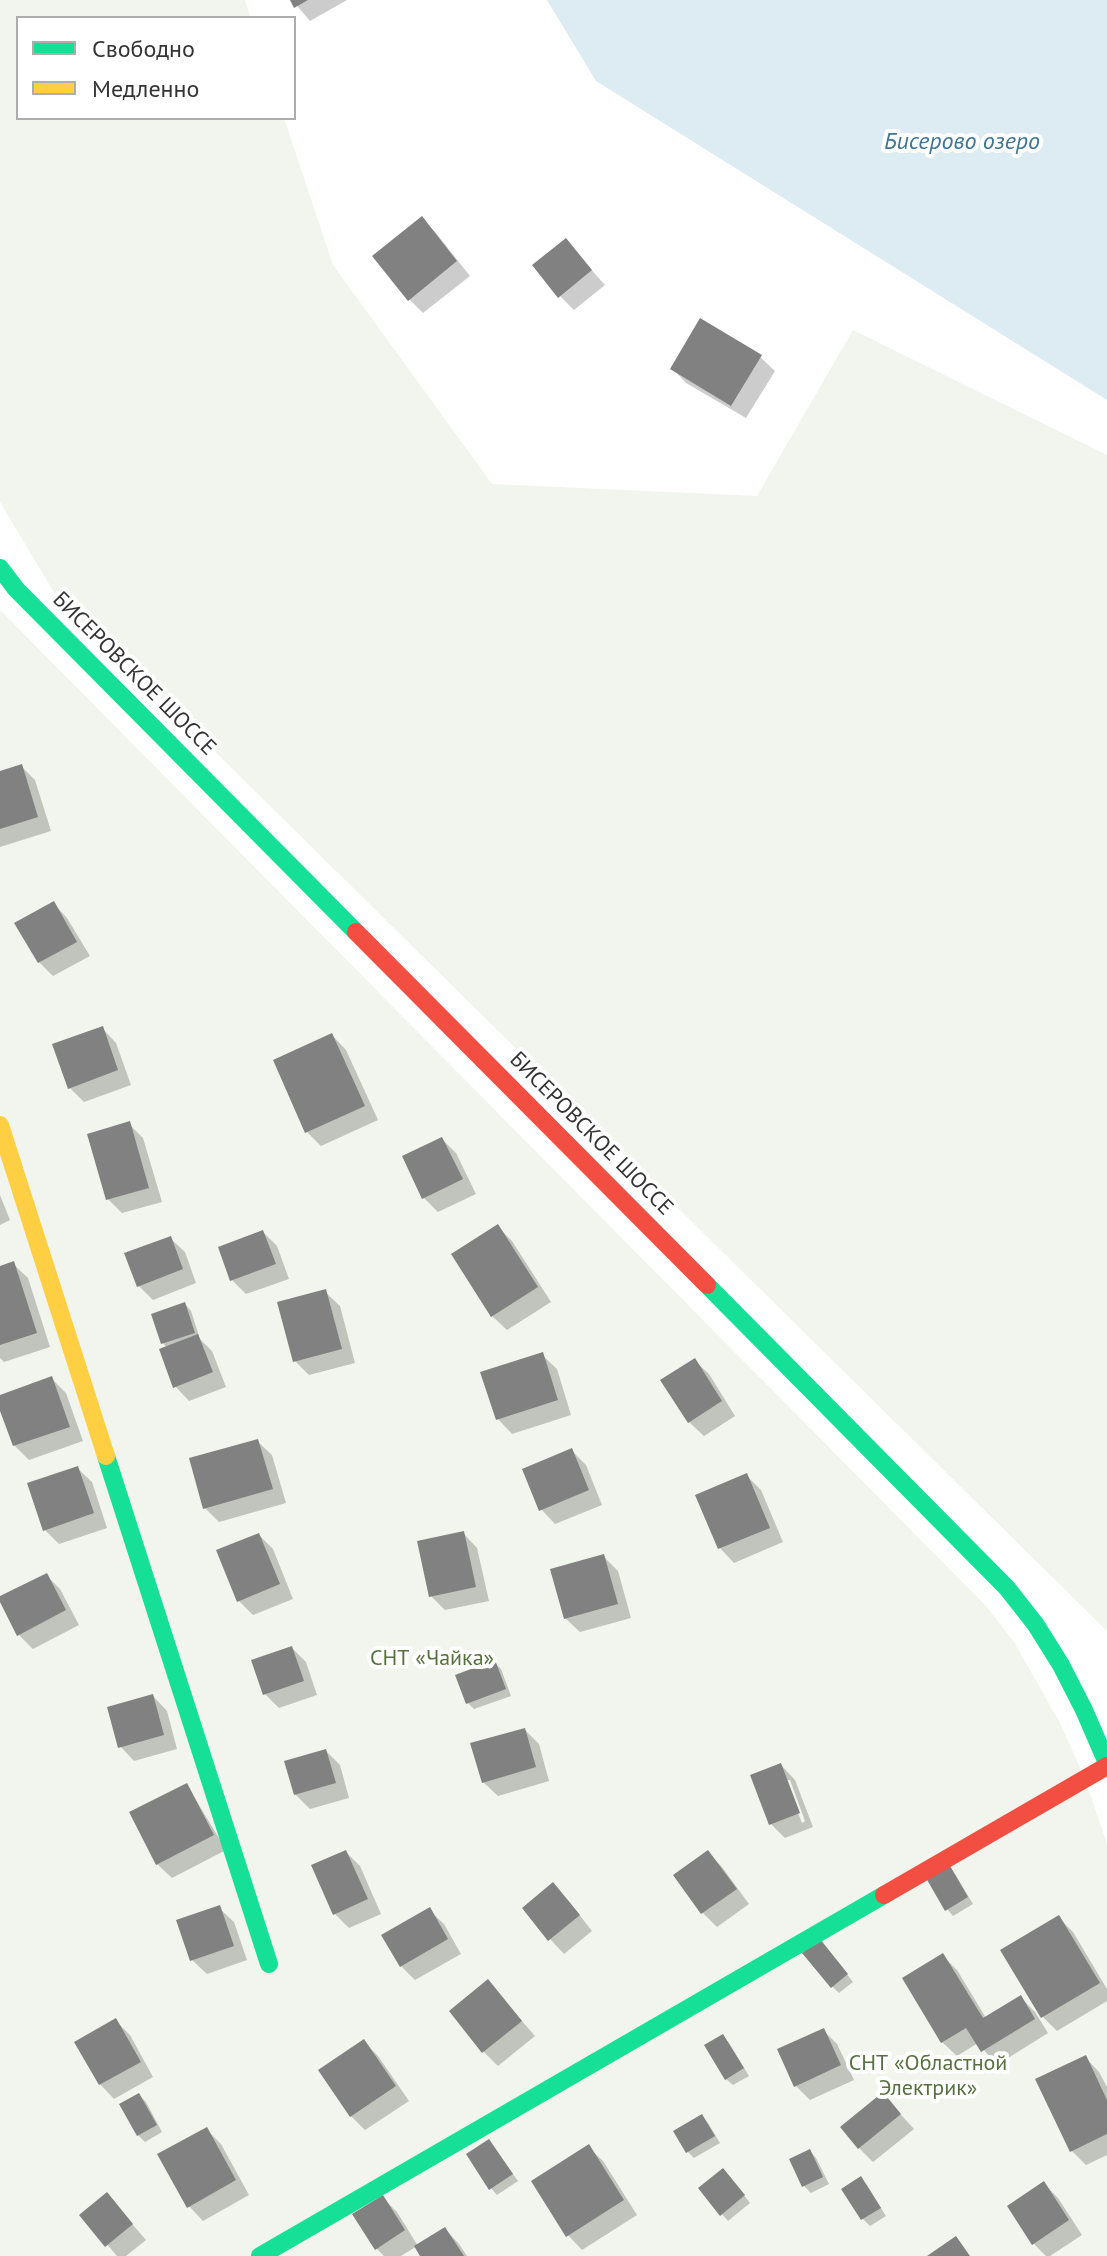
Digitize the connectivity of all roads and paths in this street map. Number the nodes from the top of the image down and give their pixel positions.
1 (0, 568) edge
2 (0, 1125) edge
3 (1107, 1765) edge
4 (269, 1964) dead end
5 (260, 2256) edge

1 - 3 street, БИСЕРОВСКОЕ ШОССЕ
2 - 4 street
3 - 5 street

